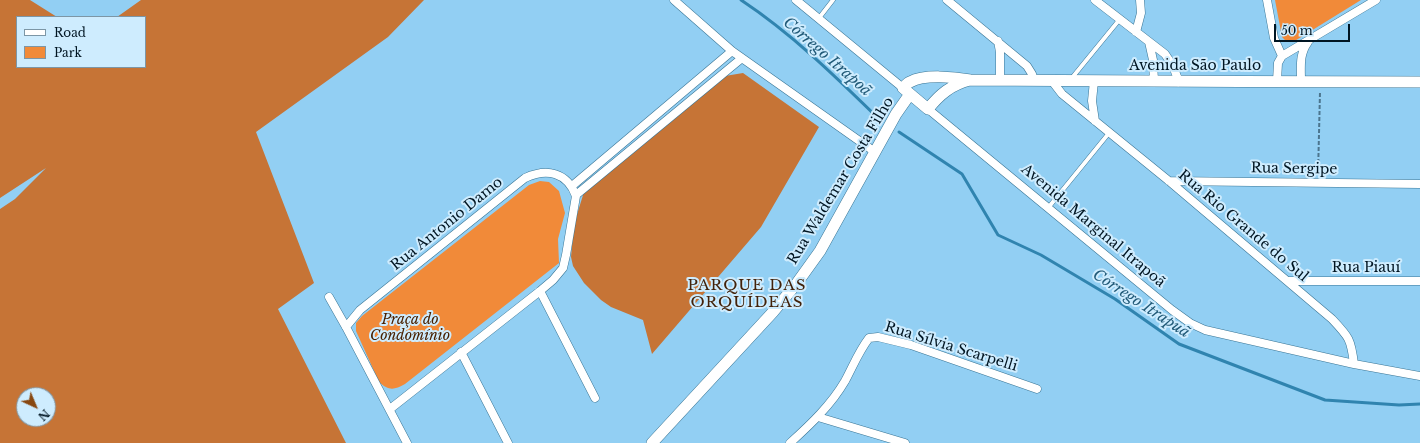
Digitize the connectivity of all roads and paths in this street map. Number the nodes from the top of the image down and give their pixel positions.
1 (674, 0) edge
2 (796, 0) edge
3 (833, 0) edge
4 (947, 0) edge
5 (1095, 0) edge
6 (1140, 0) edge
7 (1267, 0) edge
8 (1376, 0) edge
9 (818, 19) junction
10 (1120, 19) junction
11 (1136, 32) junction
12 (1310, 39) junction
13 (998, 41) junction
14 (1149, 42) junction
15 (732, 51) junction
16 (1282, 56) junction
17 (742, 58) junction
18 (970, 80) junction
19 (1000, 80) junction
20 (1034, 81) junction
21 (1052, 81) junction
22 (1069, 81) junction
23 (1094, 81) junction
24 (1277, 81) junction
25 (1301, 81) junction
26 (1154, 82) junction
27 (1178, 82) junction
28 (1420, 82) edge
29 (907, 91) junction
30 (1320, 94) dead end
31 (928, 109) junction
32 (1096, 121) junction
33 (1109, 133) junction
34 (875, 152) junction
35 (1169, 181) junction
36 (1318, 183) junction
37 (1420, 184) edge
38 (574, 190) junction
39 (1048, 208) junction
40 (1288, 281) junction
41 (1420, 281) edge
42 (540, 292) junction
43 (329, 297) dead end
44 (346, 327) junction
45 (461, 352) junction
46 (1354, 364) junction
47 (1420, 376) edge
48 (1037, 388) dead end
49 (595, 398) dead end
50 (390, 409) junction
51 (818, 417) junction
52 (407, 443) edge
53 (508, 443) edge
54 (652, 443) edge
55 (790, 443) edge
56 (905, 443) edge

1 - 15 street
2 - 9 street, Avenida Marginal Itrapoã
3 - 9 lane
4 - 13 street
5 - 10 street
6 - 11 street
7 - 16 street
8 - 12 street
9 - 29 street, Avenida Marginal Itrapoã
10 - 11 street
10 - 22 lane
11 - 14 street
12 - 16 street
12 - 25 street
13 - 19 street
13 - 20 street
14 - 26 street
14 - 27 street
15 - 17 street
15 - 38 street
16 - 24 street
17 - 34 street
17 - 38 street
18 - 19 main road, Avenida São Paulo
18 - 29 main road, Avenida São Paulo
18 - 31 main road, Avenida São Paulo
19 - 20 main road, Avenida São Paulo
20 - 21 main road, Avenida São Paulo
21 - 22 main road, Avenida São Paulo
21 - 32 street, Rua Rio Grande do Sul
22 - 23 main road, Avenida São Paulo
23 - 26 main road, Avenida São Paulo
23 - 32 street
24 - 25 main road, Avenida São Paulo
24 - 27 main road, Avenida São Paulo
25 - 28 main road, Avenida São Paulo
26 - 27 main road, Avenida São Paulo
29 - 31 main road, Avenida Marginal Itrapoã
29 - 34 main road, Rua Waldemar Costa Filho
30 - 36 path
31 - 39 street, Avenida Marginal Itrapoã
32 - 33 street, Rua Rio Grande do Sul
33 - 35 street, Rua Rio Grande do Sul
33 - 39 lane
34 - 54 main road, Rua Waldemar Costa Filho
35 - 36 street, Rua Sergipe
35 - 40 street, Rua Rio Grande do Sul
36 - 37 street, Rua Sergipe
38 - 42 street
38 - 44 street, Rua Antonio Damo
39 - 46 street, Avenida Marginal Itrapoã
40 - 41 street, Rua Piauí
40 - 46 street, Rua Rio Grande do Sul
42 - 45 street
42 - 49 street
43 - 44 street
44 - 50 street
45 - 50 street
45 - 53 street
46 - 47 street, Avenida Marginal Itrapoã
48 - 51 street, Rua Sílvia Scarpelli
50 - 52 street
51 - 55 street, Rua Sílvia Scarpelli
51 - 56 street

